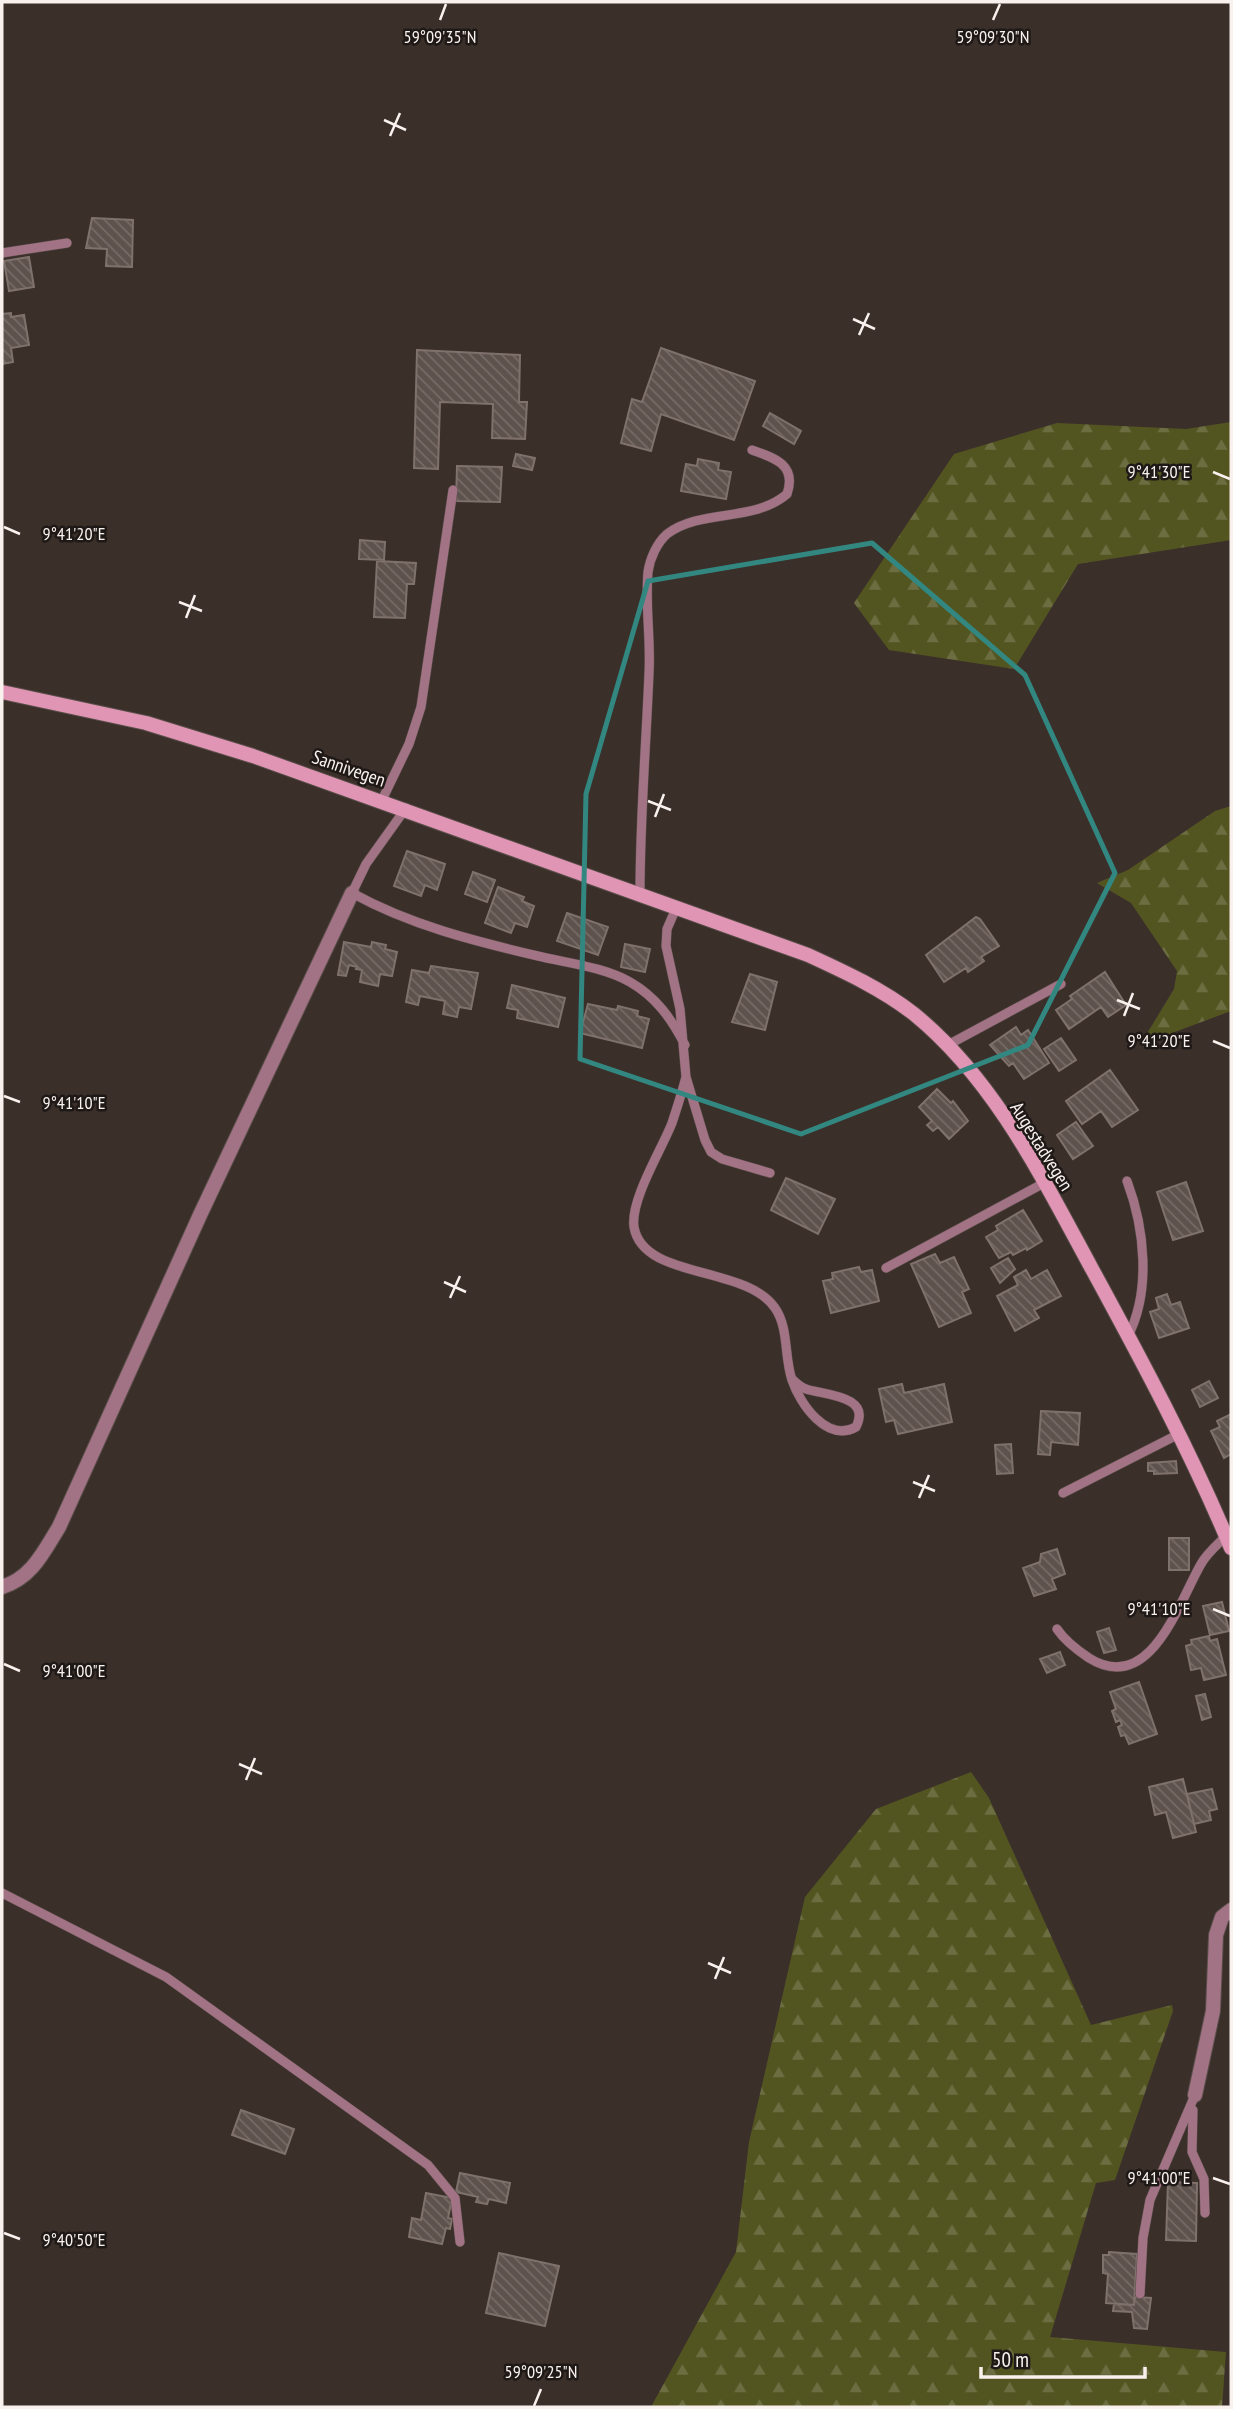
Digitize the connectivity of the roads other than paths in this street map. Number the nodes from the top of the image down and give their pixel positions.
1 (67, 243) dead end
2 (2, 253) edge
3 (752, 450) dead end
4 (453, 490) dead end
5 (2, 692) edge
6 (382, 800) junction
7 (406, 808) junction
8 (640, 892) junction
9 (352, 893) junction
10 (677, 906) junction
11 (1061, 984) dead end
12 (685, 1045) junction
13 (946, 1045) junction
14 (686, 1077) junction
15 (770, 1173) dead end
16 (1127, 1181) dead end
17 (1044, 1182) junction
18 (886, 1268) dead end
19 (1128, 1336) junction
20 (792, 1379) junction
21 (1180, 1434) junction
22 (1063, 1493) dead end
23 (1229, 1542) edge
24 (2, 1587) edge
25 (1057, 1629) dead end
26 (2, 1893) edge
27 (1231, 1910) edge
28 (1195, 2095) junction
29 (1205, 2213) dead end
30 (460, 2242) dead end
31 (1140, 2294) dead end

1 - 2 lane
3 - 8 lane
4 - 6 lane
5 - 6 main road, Sannivegen
6 - 7 main road, Sannivegen
7 - 8 main road, Sannivegen
7 - 9 lane
8 - 10 main road, Sannivegen
9 - 12 lane
9 - 24 street
10 - 12 lane
10 - 13 main road, Augestadvegen
11 - 13 lane
12 - 14 lane
13 - 17 main road, Augestadvegen
14 - 15 lane
14 - 20 lane
16 - 19 lane
17 - 18 lane
17 - 19 main road, Augestadvegen
19 - 21 main road, Augestadvegen
20 - 20 lane
21 - 22 lane
21 - 23 main road, Augestadvegen
23 - 25 lane
26 - 30 lane
27 - 28 street
28 - 29 lane
28 - 31 lane

